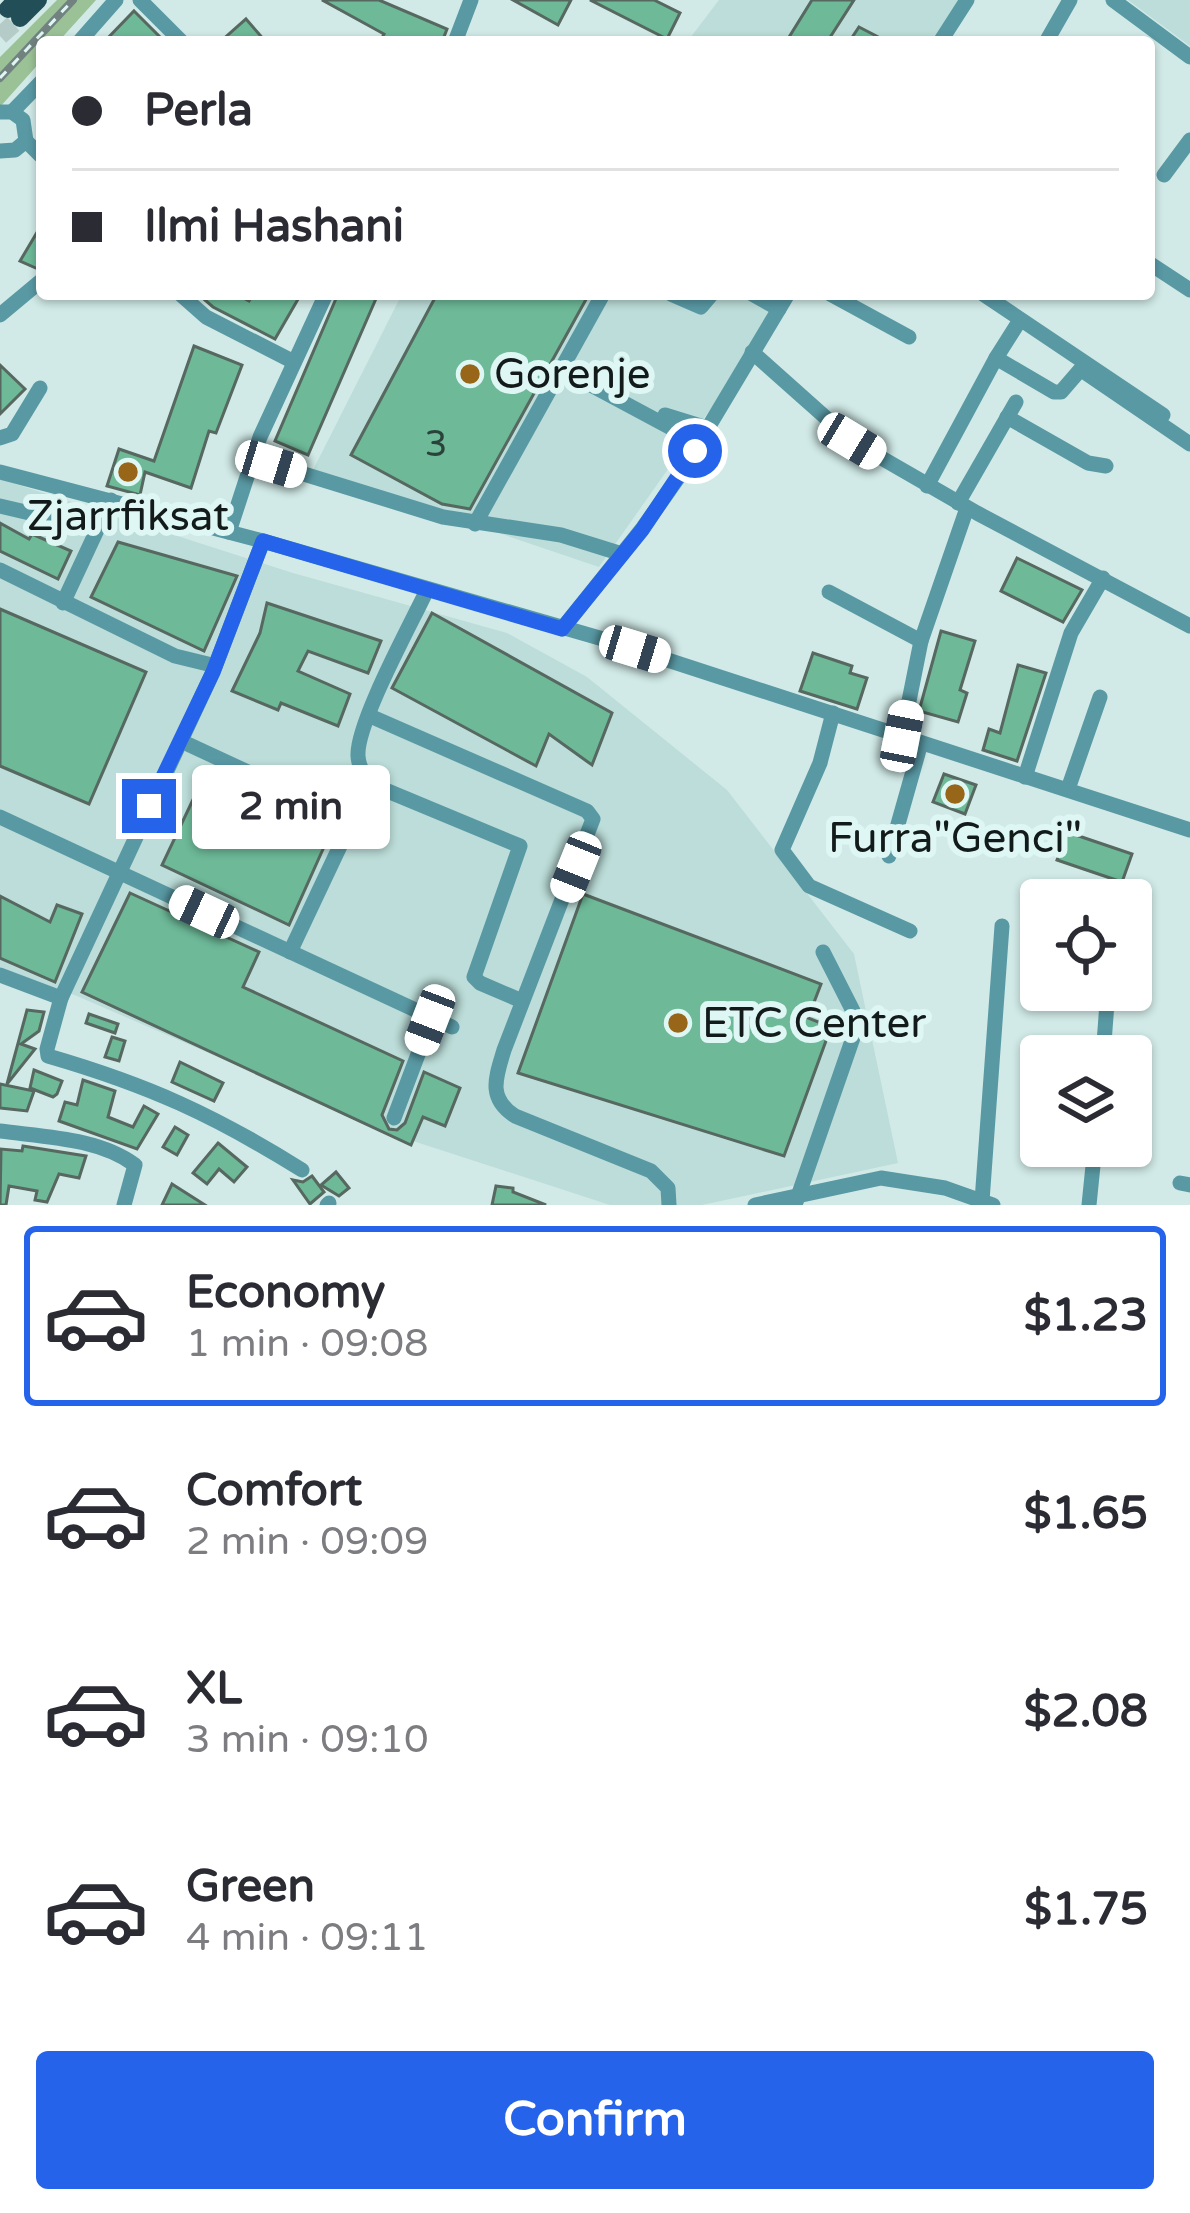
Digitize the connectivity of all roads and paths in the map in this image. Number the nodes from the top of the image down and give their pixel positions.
1 (38, 0) edge
2 (116, 0) edge
3 (140, 0) edge
4 (471, 0) edge
5 (967, 0) edge
6 (1070, 0) edge
7 (1113, 0) edge
8 (15, 9) tunnel mouth
9 (85, 36) edge
10 (176, 36) edge
11 (457, 36) edge
12 (944, 36) edge
13 (1049, 36) edge
14 (1190, 57) edge
15 (36, 86) edge
16 (6, 112) edge
17 (1190, 140) edge
18 (26, 141) junction
19 (0, 151) edge
20 (36, 151) edge
21 (1164, 175) dead end
22 (1155, 266) edge
23 (36, 285) edge
24 (1190, 290) edge
25 (188, 300) edge
26 (323, 300) edge
27 (599, 300) edge
28 (841, 300) edge
29 (992, 300) edge
30 (783, 302) edge
31 (0, 315) edge
32 (1020, 320) junction
33 (909, 337) dead end
34 (752, 352) junction
35 (996, 358) junction
36 (294, 362) junction
37 (561, 364) junction
38 (40, 388) dead end
39 (1163, 415) dead end
40 (707, 428) junction
41 (0, 438) edge
42 (1190, 445) edge
43 (695, 451) junction
44 (252, 458) junction
45 (1106, 466) dead end
46 (0, 472) edge
47 (927, 486) junction
48 (111, 500) junction
49 (963, 505) junction
50 (0, 506) edge
51 (475, 524) junction
52 (98, 529) junction
53 (229, 532) junction
54 (263, 541) junction
55 (622, 554) junction
56 (0, 570) edge
57 (1103, 578) junction
58 (427, 590) junction
59 (829, 592) dead end
60 (63, 603) junction
61 (1190, 626) edge
62 (562, 629) junction
63 (921, 640) junction
64 (212, 665) junction
65 (1100, 697) dead end
66 (833, 713) junction
67 (370, 716) junction
68 (902, 736) junction
69 (181, 741) junction
70 (921, 743) junction
71 (1025, 777) junction
72 (1069, 789) junction
73 (0, 817) edge
74 (1190, 830) edge
75 (889, 856) dead end
76 (118, 872) junction
77 (1002, 926) dead end
78 (910, 931) dead end
79 (290, 952) junction
80 (823, 952) dead end
81 (0, 975) edge
82 (61, 998) junction
83 (522, 1000) junction
84 (430, 1020) junction
85 (452, 1027) dead end
86 (394, 1118) dead end
87 (0, 1131) edge
88 (1093, 1167) edge
89 (302, 1169) dead end
90 (942, 1197) edge
91 (795, 1199) edge
92 (989, 1204) edge
93 (124, 1205) edge
94 (669, 1205) edge
95 (755, 1205) edge
96 (1090, 1205) edge

1 - 8 main road
2 - 9 street
3 - 10 street
4 - 11 street
5 - 12 street
6 - 13 street
7 - 14 street
15 - 16 street
16 - 18 street
17 - 21 street
18 - 19 street
18 - 20 street
22 - 24 street
23 - 31 street
25 - 36 street
26 - 36 street
27 - 37 street
28 - 33 street
29 - 32 street
30 - 34 street
32 - 35 street
32 - 39 street
34 - 40 street
34 - 47 street
35 - 42 street
35 - 47 street
36 - 44 street
37 - 40 street
37 - 43 street
37 - 51 street
38 - 41 street
40 - 43 street
43 - 55 street
44 - 51 street
44 - 53 street
45 - 49 street
46 - 48 street
47 - 49 street
48 - 52 street
48 - 53 street
49 - 57 street
49 - 63 street
50 - 52 street
51 - 55 street
52 - 60 street
53 - 54 street
54 - 58 street
54 - 64 street
55 - 62 street
56 - 60 street
57 - 61 street
57 - 71 street
58 - 62 street
58 - 67 street
59 - 63 street
60 - 64 street
62 - 66 street
63 - 68 street
64 - 69 street
65 - 72 street
66 - 68 street
66 - 78 street
67 - 83 street
67 - 83 street
68 - 70 street
69 - 76 street
69 - 79 street
70 - 71 street
70 - 75 street
71 - 72 street
72 - 74 street
73 - 76 street
76 - 79 street
76 - 82 street
77 - 92 street
79 - 84 street
80 - 91 street
81 - 82 street
82 - 89 street
83 - 94 street
84 - 85 street
84 - 86 street
87 - 93 street
88 - 96 street
90 - 91 street
90 - 92 street
91 - 95 street

